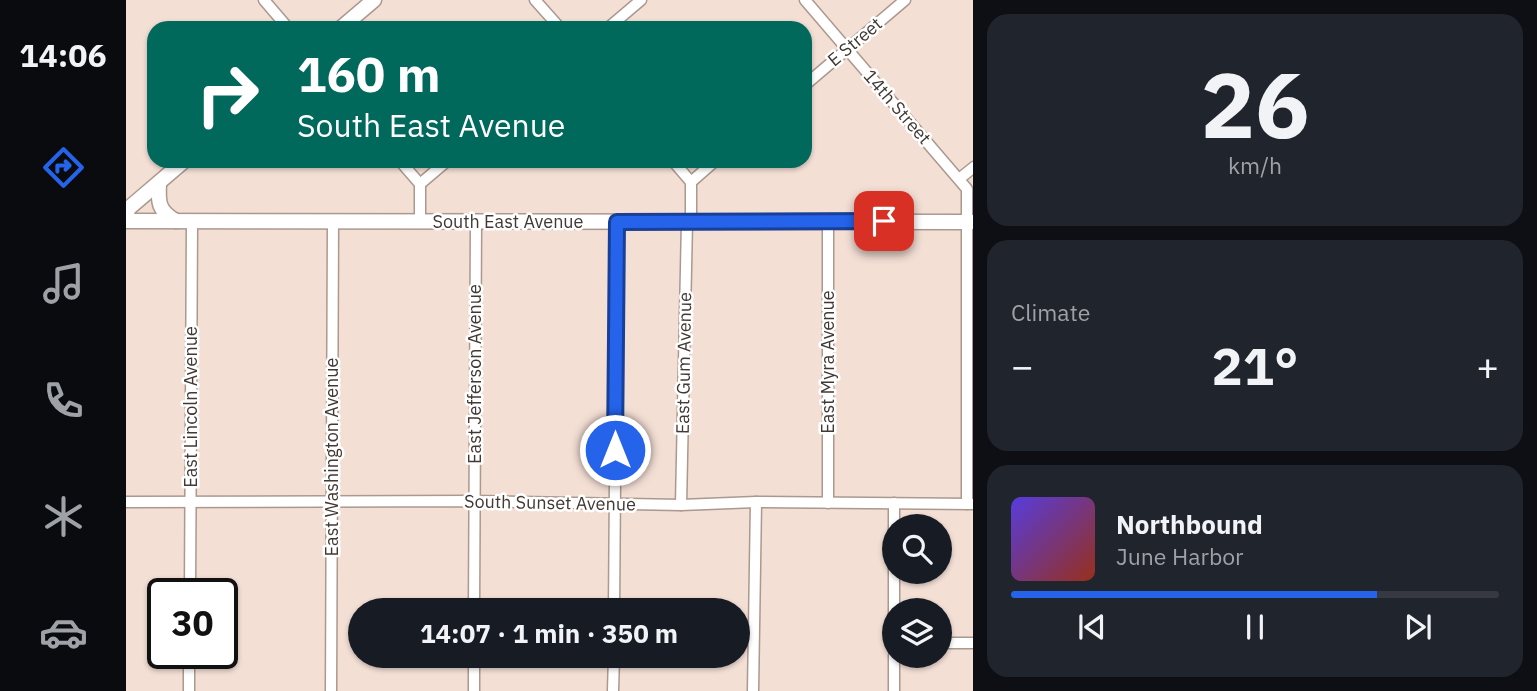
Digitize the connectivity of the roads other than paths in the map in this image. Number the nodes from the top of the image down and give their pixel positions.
1 (264, 0) edge
2 (374, 0) edge
3 (535, 0) edge
4 (640, 0) edge
5 (805, 0) edge
6 (905, 0) edge
7 (282, 21) edge
8 (349, 21) edge
9 (553, 21) edge
10 (616, 21) edge
11 (847, 49) junction
12 (812, 79) edge
13 (176, 168) edge
14 (406, 168) edge
15 (439, 168) edge
16 (679, 168) edge
17 (707, 168) edge
18 (973, 168) edge
19 (959, 180) junction
20 (691, 182) junction
21 (159, 183) junction
22 (420, 184) junction
23 (126, 215) edge
24 (126, 221) edge
25 (420, 221) junction
26 (689, 221) junction
27 (828, 221) junction
28 (176, 222) junction
29 (192, 222) junction
30 (332, 222) junction
31 (476, 222) junction
32 (617, 222) junction
33 (970, 222) edge
34 (332, 501) junction
35 (474, 501) junction
36 (126, 502) edge
37 (190, 502) junction
38 (756, 502) junction
39 (828, 503) junction
40 (894, 503) junction
41 (615, 504) junction
42 (970, 504) edge
43 (681, 505) junction
44 (190, 578) edge
45 (474, 598) edge
46 (614, 598) edge
47 (894, 598) edge
48 (952, 643) edge
49 (973, 643) edge
50 (474, 668) edge
51 (614, 668) edge
52 (894, 668) edge
53 (189, 669) edge
54 (189, 691) edge
55 (331, 691) edge
56 (474, 691) edge
57 (613, 691) edge
58 (753, 691) edge
59 (894, 691) edge

1 - 7 street
2 - 8 street
3 - 9 street
4 - 10 street
5 - 11 street, 14th Street
6 - 11 street, E Street
11 - 12 street, E Street
11 - 19 street, 14th Street
13 - 21 street
14 - 22 street
15 - 22 street
16 - 20 street
17 - 20 street
18 - 19 street
19 - 33 street, 14th Street
20 - 26 street, East Gum Avenue
21 - 23 street
21 - 28 street
22 - 25 street
24 - 28 street, South East Avenue
25 - 30 street, South East Avenue
25 - 31 street, South East Avenue
26 - 27 street, South East Avenue
26 - 32 street, South East Avenue
26 - 43 street, East Gum Avenue
27 - 33 street, South East Avenue
27 - 39 street, East Myra Avenue
28 - 29 street, South East Avenue
29 - 30 street, South East Avenue
29 - 37 street, East Lincoln Avenue
30 - 34 street, East Washington Avenue
31 - 32 street, South East Avenue
31 - 35 street, East Jefferson Avenue
32 - 41 street
33 - 42 street, 14th Street
34 - 35 street, South Sunset Avenue
34 - 37 street, South Sunset Avenue
34 - 55 street, East Washington Avenue
35 - 41 street, South Sunset Avenue
35 - 45 street, East Jefferson Avenue
36 - 37 street, South Sunset Avenue
37 - 44 street, East Lincoln Avenue
38 - 39 street, South Sunset Avenue
38 - 43 street, South Sunset Avenue
38 - 58 street
39 - 40 street, South Sunset Avenue
40 - 42 street, South Sunset Avenue
40 - 47 street
41 - 43 street, South Sunset Avenue
41 - 46 street
48 - 49 street
50 - 56 street
51 - 57 street
52 - 59 street
53 - 54 street

